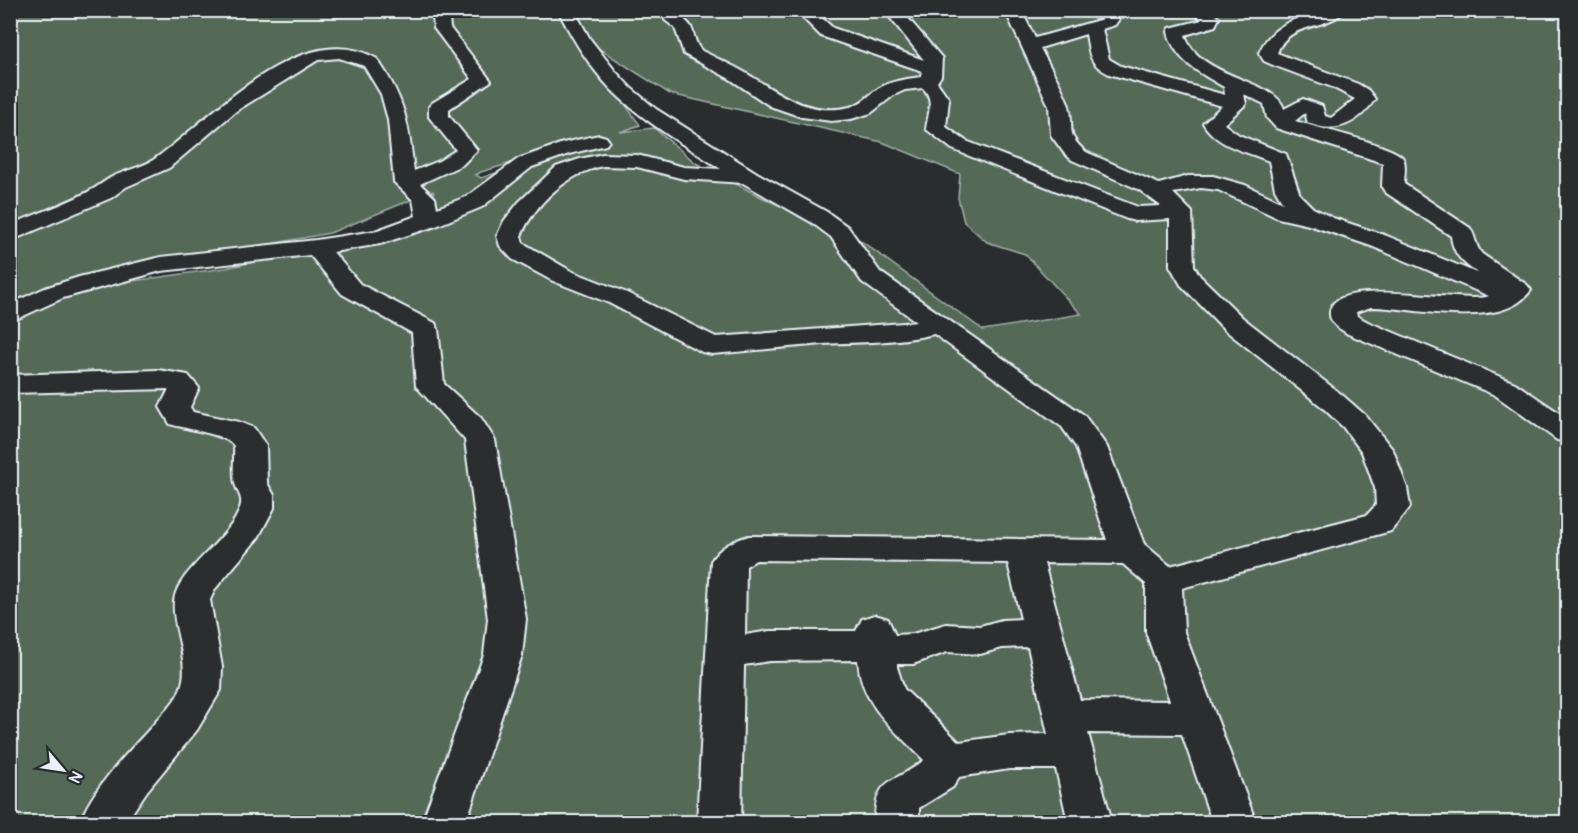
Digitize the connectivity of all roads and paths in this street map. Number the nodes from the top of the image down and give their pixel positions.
1 (448, 10) edge
2 (566, 10) edge
3 (670, 10) edge
4 (803, 10) edge
5 (892, 10) edge
6 (1013, 10) edge
7 (1116, 10) edge
8 (1200, 10) edge
9 (1338, 10) edge
10 (1093, 26) junction
11 (1030, 45) junction
12 (929, 75) junction
13 (1234, 94) junction
14 (1282, 124) junction
15 (699, 147) junction
16 (749, 177) junction
17 (405, 182) junction
18 (1159, 191) junction
19 (1181, 212) junction
20 (1317, 219) junction
21 (428, 220) junction
22 (10, 234) edge
23 (316, 247) junction
24 (1509, 296) junction
25 (10, 314) edge
26 (938, 325) junction
27 (10, 384) edge
28 (1568, 433) edge
29 (1023, 551) junction
30 (1131, 552) junction
31 (1164, 580) junction
32 (1044, 632) junction
33 (875, 637) junction
34 (726, 653) junction
35 (1196, 718) junction
36 (1069, 734) junction
37 (946, 761) junction
38 (102, 822) edge
39 (444, 822) edge
40 (719, 822) edge
41 (897, 822) edge
42 (1090, 822) edge
43 (1234, 822) edge

1 - 17 street
2 - 15 street
3 - 12 street
4 - 12 street
5 - 12 street
6 - 11 street
7 - 10 street
8 - 13 street
9 - 14 street
10 - 11 street
10 - 13 street
11 - 18 street
12 - 19 street
13 - 14 street
13 - 20 street
14 - 24 street
15 - 16 street
15 - 21 street
16 - 26 street
16 - 26 street
17 - 21 street
17 - 22 street
18 - 19 street
18 - 20 street
19 - 31 street
20 - 24 street
21 - 23 street
23 - 25 street
23 - 39 street
24 - 28 street
26 - 30 street
27 - 38 street
29 - 30 street
29 - 32 street
29 - 34 street
30 - 31 street
31 - 35 street
32 - 33 street
32 - 36 street
33 - 34 street
33 - 37 street
34 - 40 street
35 - 36 street
35 - 43 street
36 - 37 street
36 - 42 street
37 - 41 street

